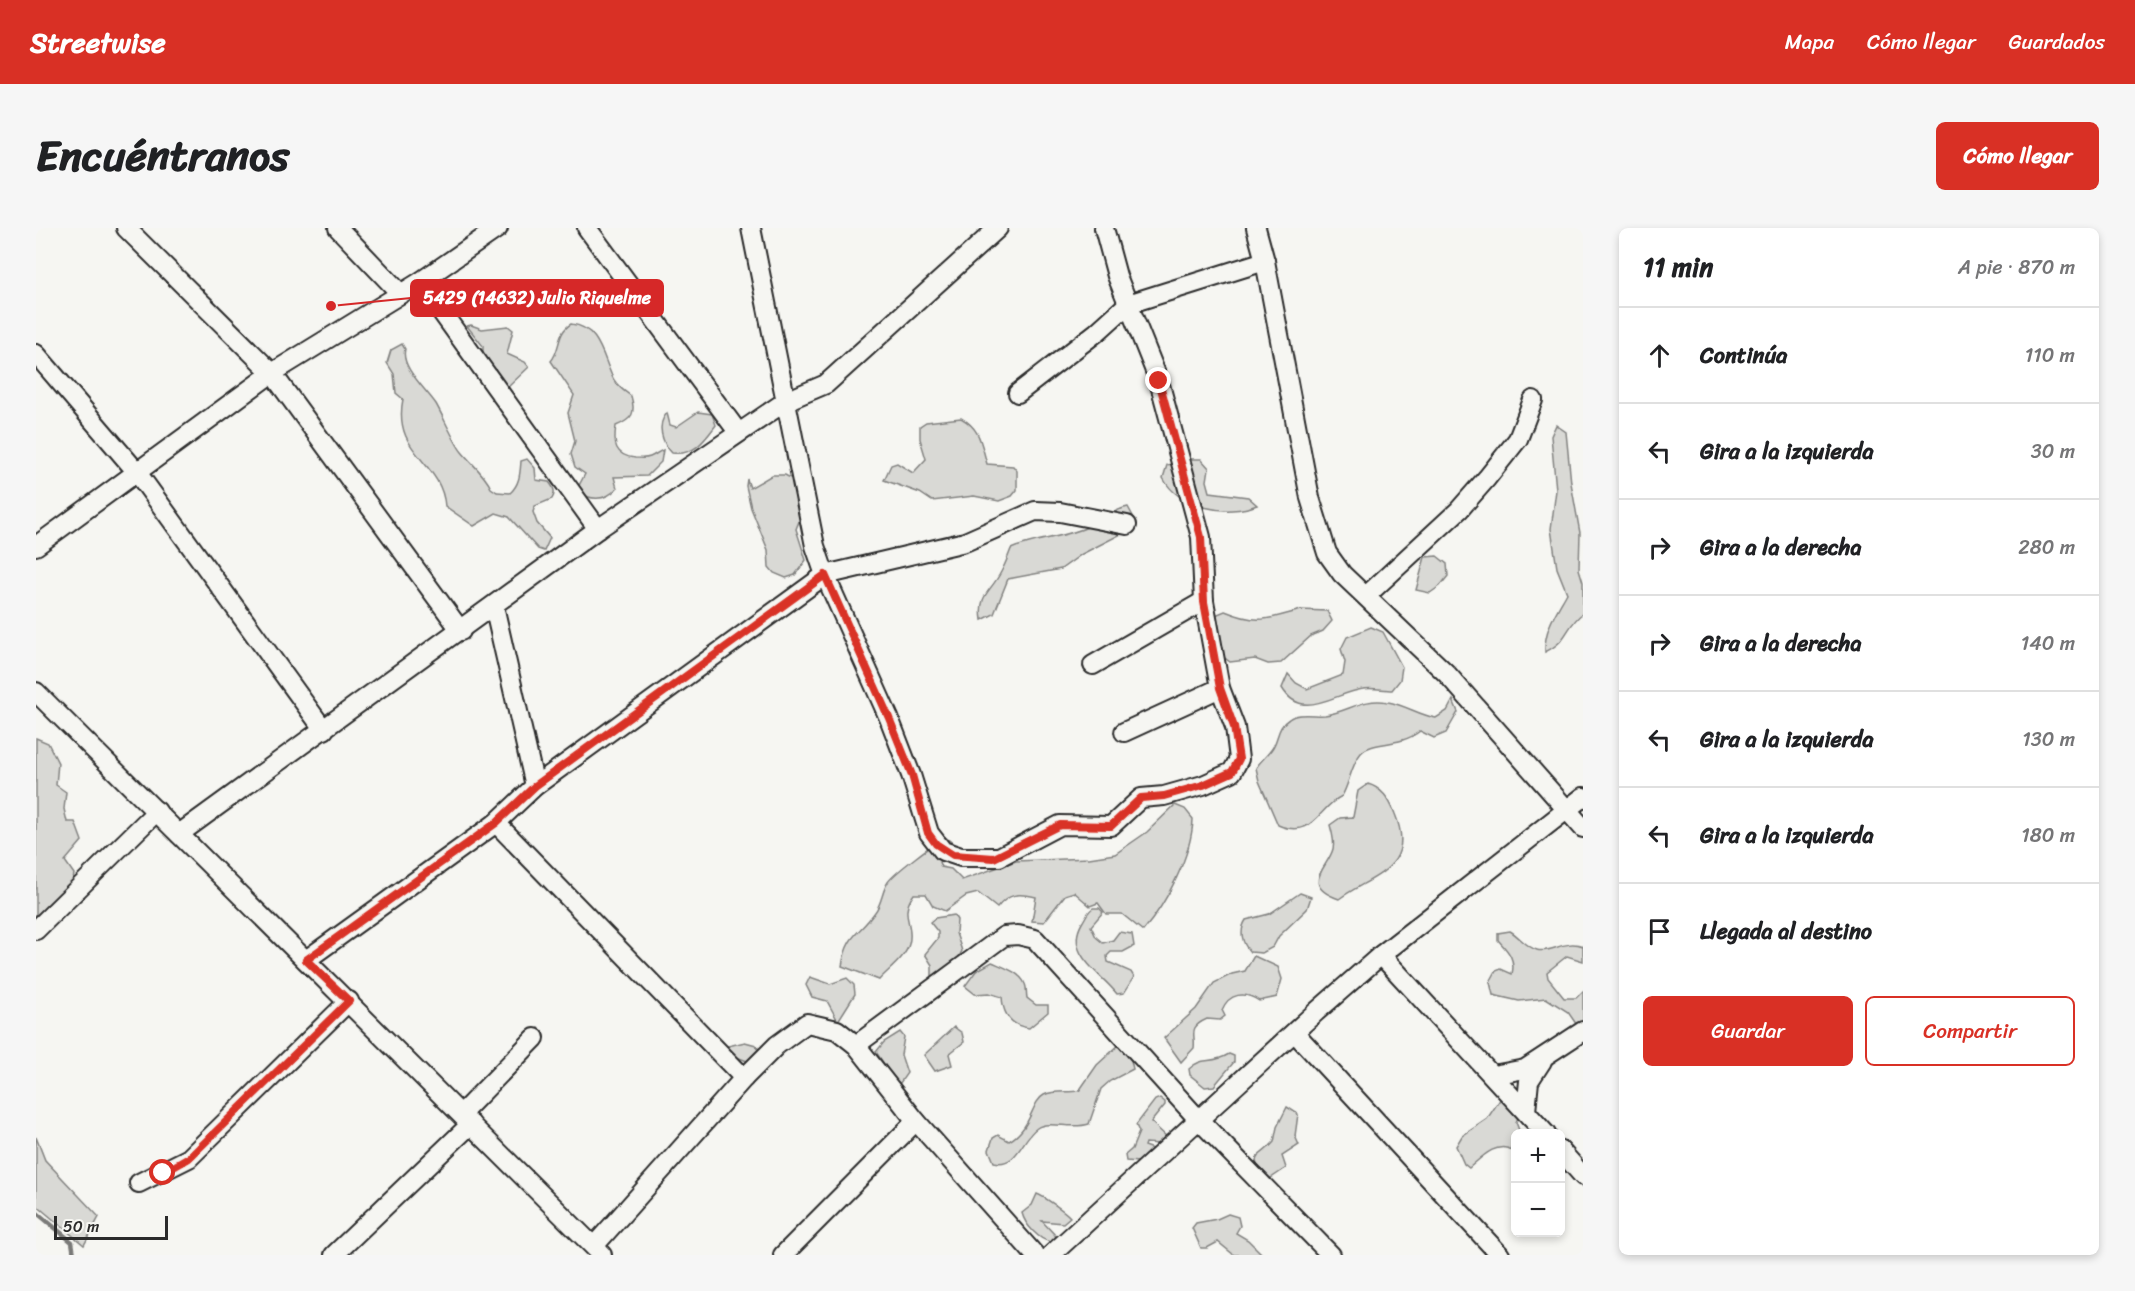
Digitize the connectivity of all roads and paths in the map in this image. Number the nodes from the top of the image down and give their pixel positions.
1 (126, 228) edge
2 (338, 228) edge
3 (498, 228) edge
4 (587, 228) edge
5 (751, 228) edge
6 (998, 228) edge
7 (1104, 228) edge
8 (1256, 228) edge
9 (1265, 261) junction
10 (420, 282) junction
11 (400, 292) junction
12 (1128, 304) junction
13 (36, 354) edge
14 (43, 373) edge
15 (272, 374) junction
16 (1018, 393) dead end
17 (1533, 400) dead end
18 (786, 401) junction
19 (738, 432) junction
20 (136, 471) junction
21 (1126, 525) dead end
22 (598, 529) junction
23 (36, 546) edge
24 (825, 575) junction
25 (1366, 596) junction
26 (1204, 602) junction
27 (494, 606) junction
28 (461, 631) junction
29 (1093, 665) dead end
30 (1220, 688) junction
31 (37, 695) edge
32 (324, 730) junction
33 (1124, 732) dead end
34 (535, 786) junction
35 (1583, 797) edge
36 (157, 811) junction
37 (1567, 811) junction
38 (496, 823) junction
39 (1583, 828) edge
40 (179, 834) junction
41 (36, 930) edge
42 (1382, 955) junction
43 (306, 960) junction
44 (349, 1001) junction
45 (1583, 1031) edge
46 (1295, 1033) junction
47 (535, 1038) dead end
48 (856, 1045) junction
49 (1545, 1057) junction
50 (1493, 1075) junction
51 (744, 1078) junction
52 (1526, 1111) junction
53 (466, 1118) junction
54 (1198, 1119) junction
55 (916, 1121) junction
56 (1542, 1129) edge
57 (1565, 1156) edge
58 (1583, 1176) edge
59 (139, 1182) dead end
60 (598, 1251) edge
61 (334, 1255) edge
62 (783, 1255) edge
63 (1035, 1255) edge
64 (1051, 1255) edge
65 (1331, 1255) edge
66 (1500, 1255) edge

1 - 15 street
2 - 11 street
3 - 10 street
4 - 19 street
5 - 18 street
6 - 18 street
7 - 12 street
8 - 9 street
9 - 12 street
9 - 25 street
10 - 11 street
10 - 22 street
11 - 15 street
12 - 16 street
12 - 26 street
13 - 14 street
14 - 20 street
15 - 20 street
15 - 28 street
17 - 25 street
18 - 19 street
18 - 24 street
19 - 22 street
20 - 23 street
20 - 32 street
21 - 24 street
22 - 27 street
24 - 30 street
24 - 34 street
25 - 37 street
26 - 29 street
26 - 30 street
27 - 28 street
27 - 34 street
28 - 32 street
30 - 33 street
31 - 36 street
32 - 40 street
34 - 38 street
35 - 37 street
36 - 40 street
36 - 41 street
37 - 39 street
37 - 42 street
38 - 43 street
38 - 51 street
40 - 43 street
42 - 46 street
42 - 50 street
43 - 44 street
44 - 53 street
44 - 59 street
45 - 49 street
46 - 54 street
46 - 66 street
47 - 53 street
48 - 51 street
48 - 54 street
48 - 55 street
49 - 50 street
49 - 52 street
50 - 52 street
51 - 60 street
52 - 56 street
53 - 60 street
53 - 61 street
54 - 64 street
54 - 65 street
55 - 62 street
55 - 63 street
57 - 58 street

